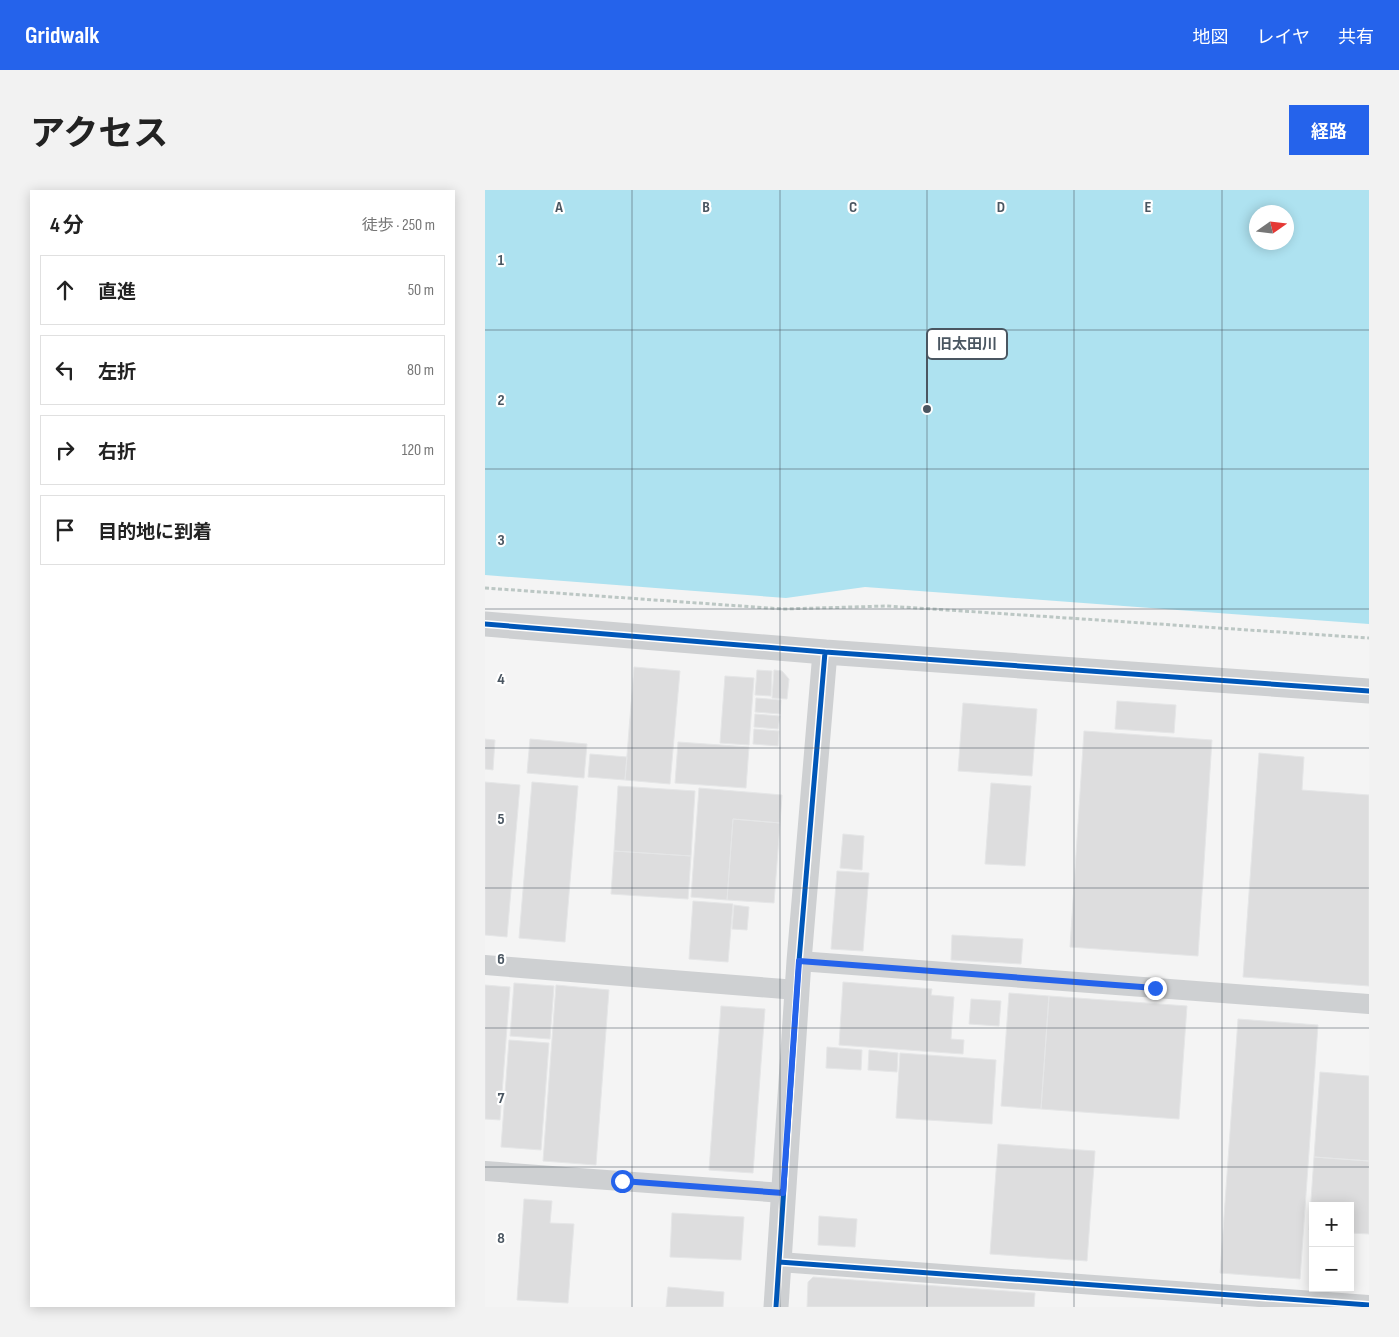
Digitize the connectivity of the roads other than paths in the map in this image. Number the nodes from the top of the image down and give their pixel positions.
1 (485, 624) edge
2 (825, 652) junction
3 (1369, 691) edge
4 (799, 961) junction
5 (485, 965) edge
6 (797, 990) junction
7 (1369, 1004) edge
8 (485, 1171) edge
9 (783, 1193) junction
10 (779, 1262) junction
11 (1369, 1305) edge
12 (776, 1307) edge

1 - 2 street
2 - 3 street
2 - 4 street
4 - 6 street
4 - 7 street
5 - 6 street
6 - 9 street
8 - 9 street
9 - 10 street
10 - 11 street
10 - 12 street

